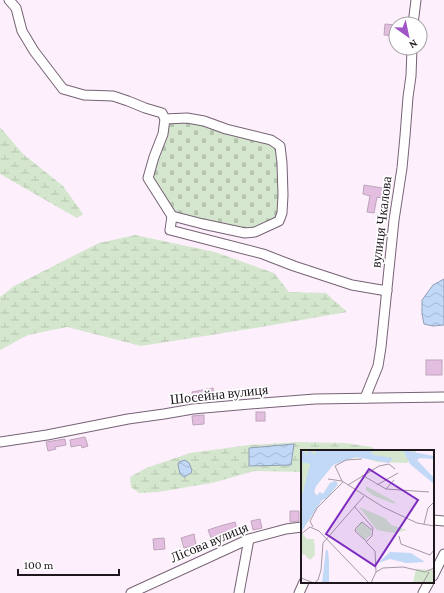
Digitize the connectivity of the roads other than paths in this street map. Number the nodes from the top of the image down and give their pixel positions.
1 (9, 0) edge
2 (416, 0) edge
3 (414, 16) edge
4 (412, 56) edge
5 (165, 119) junction
6 (172, 216) junction
7 (387, 291) junction
8 (444, 397) edge
9 (365, 398) junction
10 (0, 442) edge
11 (434, 520) edge
12 (444, 521) edge
13 (301, 527) edge
14 (249, 539) junction
15 (444, 554) edge
16 (434, 574) edge
17 (304, 583) edge
18 (428, 583) edge
19 (131, 593) edge
20 (240, 593) edge
21 (299, 593) edge
22 (423, 593) edge

1 - 5 street
2 - 3 street
4 - 7 street, вулиця Чкалова
5 - 6 street
5 - 6 street
6 - 7 street
7 - 9 street, вулиця Чкалова
8 - 9 street, Шосейна вулиця
9 - 10 street, Шосейна вулиця
11 - 12 street
13 - 14 street, Лісова вулиця
14 - 19 street, Лісова вулиця
14 - 20 street
15 - 16 street
17 - 21 street
18 - 22 street

